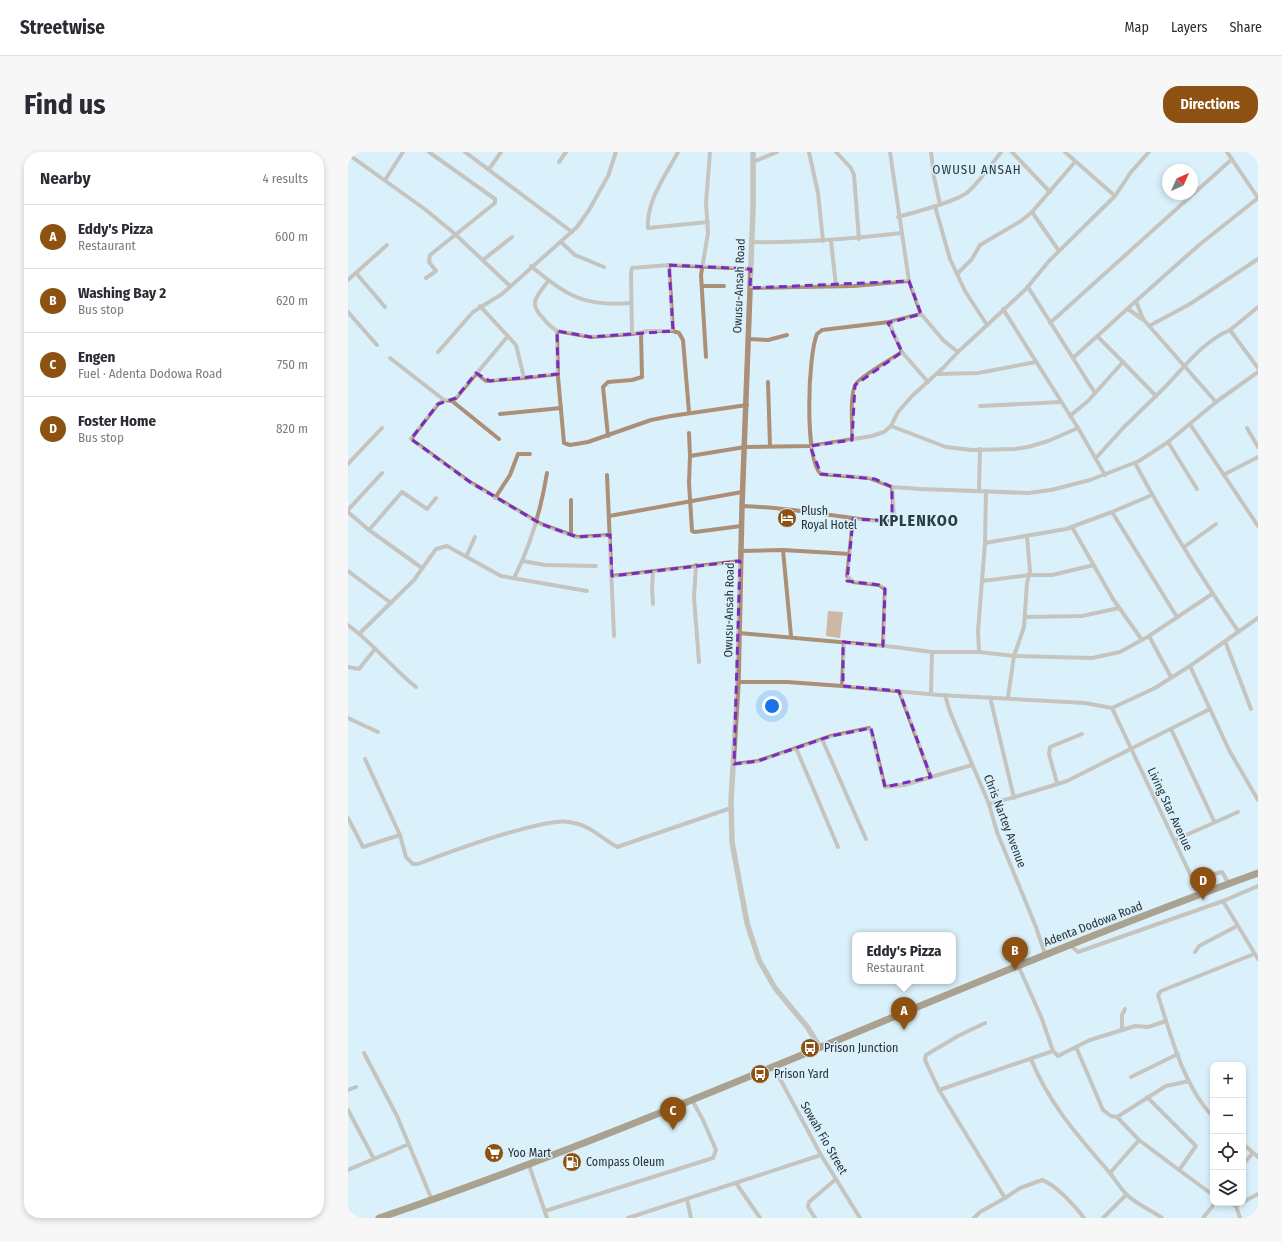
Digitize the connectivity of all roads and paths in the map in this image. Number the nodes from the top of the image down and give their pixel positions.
1 (403, 152) edge
2 (428, 152) edge
3 (465, 152) edge
4 (500, 152) edge
5 (566, 152) edge
6 (615, 152) edge
7 (678, 152) edge
8 (710, 152) edge
9 (753, 152) edge
10 (777, 152) edge
11 (809, 152) edge
12 (836, 152) edge
13 (890, 152) edge
14 (931, 152) edge
15 (1001, 152) edge
16 (1012, 152) edge
17 (1065, 152) edge
18 (1227, 152) edge
19 (1146, 153) edge
20 (348, 154) edge
21 (1232, 159) junction
22 (559, 162) dead end
23 (753, 162) junction
24 (1075, 162) junction
25 (489, 169) junction
26 (385, 180) junction
27 (1050, 192) junction
28 (1115, 196) junction
29 (1258, 198) edge
30 (940, 204) junction
31 (935, 206) junction
32 (1032, 212) junction
33 (898, 217) junction
34 (708, 222) junction
35 (572, 232) junction
36 (901, 233) junction
37 (455, 234) junction
38 (512, 237) dead end
39 (859, 239) junction
40 (831, 240) junction
41 (823, 241) junction
42 (561, 242) junction
43 (752, 242) junction
44 (387, 245) dead end
45 (1059, 251) junction
46 (1258, 259) edge
47 (483, 260) junction
48 (669, 265) junction
49 (531, 266) junction
50 (604, 267) dead end
51 (702, 267) junction
52 (751, 269) junction
53 (356, 272) junction
54 (957, 274) junction
55 (426, 278) dead end
56 (348, 280) edge
57 (548, 281) junction
58 (909, 281) junction
59 (509, 286) junction
60 (702, 286) junction
61 (724, 286) dead end
62 (836, 286) junction
63 (1028, 287) junction
64 (750, 288) junction
65 (1136, 301) junction
66 (631, 303) junction
67 (480, 306) junction
68 (385, 307) dead end
69 (1258, 307) edge
70 (1003, 309) junction
71 (1128, 309) junction
72 (348, 312) edge
73 (921, 314) junction
74 (1143, 319) junction
75 (889, 322) junction
76 (1050, 323) junction
77 (987, 325) junction
78 (1149, 326) junction
79 (1230, 330) junction
80 (557, 331) junction
81 (673, 331) junction
82 (641, 333) junction
83 (632, 334) junction
84 (787, 335) dead end
85 (508, 336) junction
86 (1098, 337) junction
87 (748, 339) junction
88 (378, 345) dead end
89 (438, 352) dead end
90 (902, 352) junction
91 (958, 352) junction
92 (706, 357) dead end
93 (390, 358) dead end
94 (1073, 358) junction
95 (1036, 362) junction
96 (1123, 362) junction
97 (1185, 365) junction
98 (1258, 371) edge
99 (476, 373) junction
100 (558, 374) junction
101 (938, 374) junction
102 (524, 378) junction
103 (768, 382) dead end
104 (928, 382) junction
105 (1095, 393) junction
106 (1156, 396) junction
107 (444, 400) junction
108 (452, 401) junction
109 (1061, 402) junction
110 (1216, 402) junction
111 (747, 405) junction
112 (980, 406) dead end
113 (561, 408) junction
114 (689, 412) junction
115 (500, 414) dead end
116 (1070, 416) junction
117 (1190, 424) junction
118 (891, 426) junction
119 (382, 428) dead end
120 (1078, 428) junction
121 (1247, 428) dead end
122 (689, 433) dead end
123 (608, 436) junction
124 (499, 439) dead end
125 (852, 440) junction
126 (1168, 442) junction
127 (770, 446) junction
128 (810, 446) junction
129 (1258, 446) edge
130 (744, 447) junction
131 (980, 449) junction
132 (530, 454) dead end
133 (690, 456) junction
134 (1258, 457) edge
135 (1096, 458) junction
136 (1135, 462) junction
137 (348, 464) edge
138 (382, 473) dead end
139 (547, 473) dead end
140 (1225, 474) junction
141 (607, 475) dead end
142 (1104, 475) junction
143 (892, 487) junction
144 (1196, 489) dead end
145 (979, 490) junction
146 (986, 491) junction
147 (742, 492) junction
148 (1152, 495) junction
149 (436, 498) dead end
150 (496, 498) junction
151 (571, 500) dead end
152 (689, 501) junction
153 (742, 506) junction
154 (348, 511) edge
155 (1112, 512) junction
156 (608, 516) junction
157 (853, 519) junction
158 (537, 522) junction
159 (1216, 524) dead end
160 (741, 526) junction
161 (1258, 526) edge
162 (1072, 527) junction
163 (369, 530) junction
164 (610, 534) junction
165 (571, 535) junction
166 (1027, 536) junction
167 (474, 537) dead end
168 (985, 543) junction
169 (1184, 547) junction
170 (783, 550) junction
171 (740, 551) junction
172 (850, 554) junction
173 (466, 557) junction
174 (523, 561) junction
175 (740, 561) junction
176 (696, 565) junction
177 (1094, 565) junction
178 (596, 566) dead end
179 (422, 568) junction
180 (348, 571) edge
181 (653, 571) junction
182 (1030, 575) junction
183 (612, 576) junction
184 (514, 578) junction
185 (982, 581) junction
186 (587, 591) dead end
187 (1212, 594) junction
188 (391, 602) junction
189 (653, 604) dead end
190 (1119, 608) junction
191 (1025, 617) junction
192 (1177, 617) junction
193 (1258, 620) edge
194 (348, 625) edge
195 (1238, 631) junction
196 (360, 633) junction
197 (739, 633) junction
198 (614, 636) dead end
199 (791, 636) junction
200 (1149, 636) junction
201 (1142, 640) junction
202 (1225, 641) junction
203 (844, 642) junction
204 (883, 646) junction
205 (375, 649) junction
206 (932, 652) junction
207 (980, 652) junction
208 (1014, 656) junction
209 (699, 662) dead end
210 (1190, 666) junction
211 (348, 667) edge
212 (1171, 678) junction
213 (738, 682) junction
214 (842, 686) junction
215 (416, 687) dead end
216 (898, 691) junction
217 (931, 693) junction
218 (945, 695) junction
219 (990, 697) junction
220 (1008, 697) junction
221 (1112, 708) junction
222 (1210, 709) junction
223 (1251, 709) dead end
224 (349, 720) edge
225 (1171, 729) junction
226 (378, 732) dead end
227 (1082, 734) dead end
228 (822, 739) junction
229 (796, 748) junction
230 (1132, 748) junction
231 (365, 759) dead end
232 (734, 764) junction
233 (972, 765) junction
234 (931, 777) junction
235 (1057, 783) junction
236 (1014, 798) junction
237 (1258, 800) edge
238 (989, 804) junction
239 (731, 808) junction
240 (1238, 812) dead end
241 (348, 818) edge
242 (1214, 821) junction
243 (400, 835) junction
244 (866, 839) dead end
245 (1175, 840) junction
246 (838, 846) dead end
247 (1258, 873) edge
248 (1229, 884) junction
249 (1258, 886) edge
250 (1222, 901) junction
251 (1237, 926) junction
252 (1070, 945) junction
253 (1195, 952) dead end
254 (1045, 954) junction
255 (1254, 954) junction
256 (1258, 959) edge
257 (1018, 965) junction
258 (1125, 1009) dead end
259 (1166, 1021) junction
260 (984, 1023) dead end
261 (1122, 1030) junction
262 (819, 1046) junction
263 (1076, 1047) junction
264 (1053, 1051) junction
265 (364, 1053) dead end
266 (1178, 1054) junction
267 (1031, 1059) junction
268 (772, 1066) junction
269 (1130, 1077) dead end
270 (1189, 1081) junction
271 (356, 1087) dead end
272 (348, 1090) edge
273 (939, 1090) junction
274 (1147, 1097) junction
275 (692, 1100) junction
276 (348, 1110) edge
277 (1210, 1114) edge
278 (1117, 1117) junction
279 (1139, 1140) junction
280 (408, 1144) junction
281 (1246, 1146) edge
282 (1253, 1152) junction
283 (821, 1155) junction
284 (1258, 1157) edge
285 (374, 1159) junction
286 (1246, 1160) edge
287 (528, 1164) junction
288 (348, 1170) edge
289 (1179, 1170) junction
290 (1110, 1173) junction
291 (836, 1179) junction
292 (736, 1183) junction
293 (1210, 1193) edge
294 (1258, 1194) edge
295 (1126, 1195) junction
296 (1005, 1198) junction
297 (687, 1199) junction
298 (432, 1200) junction
299 (1246, 1201) edge
300 (1213, 1206) edge
301 (1236, 1206) edge
302 (348, 1210) edge
303 (545, 1211) junction
304 (649, 1212) junction
305 (351, 1218) edge
306 (381, 1218) edge
307 (548, 1218) edge
308 (628, 1218) edge
309 (650, 1218) edge
310 (691, 1218) edge
311 (759, 1218) edge
312 (815, 1218) edge
313 (860, 1218) edge
314 (974, 1218) edge
315 (1084, 1218) edge
316 (1104, 1218) edge
317 (1162, 1218) edge
318 (1203, 1218) edge
319 (1240, 1218) edge

1 - 26 street
2 - 37 street
3 - 25 street
4 - 25 street
5 - 22 street
6 - 35 street
7 - 34 street
8 - 34 street
9 - 23 street, Owusu-Ansah Road
10 - 23 street
11 - 41 street
12 - 39 street
13 - 33 street
14 - 30 street
15 - 30 street
16 - 27 street
17 - 24 street
18 - 21 street
19 - 28 street
20 - 26 street
21 - 29 street
21 - 76 street
23 - 43 street, Owusu-Ansah Road
24 - 27 street
24 - 28 street
25 - 35 street
26 - 37 street
27 - 32 street
28 - 45 street
29 - 65 street
30 - 31 street
31 - 33 street
31 - 54 street
32 - 45 street
32 - 54 street
33 - 36 street
34 - 51 street
35 - 42 street
36 - 39 street
36 - 58 street
37 - 47 street
37 - 55 street
38 - 47 street
39 - 40 street
40 - 41 street
40 - 62 street
41 - 43 street
42 - 49 street
42 - 50 street
43 - 52 street, Owusu-Ansah Road
44 - 53 street
45 - 63 street
46 - 78 street
47 - 59 street
48 - 51 street
48 - 66 street
48 - 81 street
49 - 57 street
49 - 59 street
51 - 52 street
51 - 60 street
52 - 64 street, Owusu-Ansah Road
53 - 56 street
53 - 68 street
54 - 77 street
57 - 66 street
57 - 80 street
58 - 62 street
58 - 73 street
59 - 67 street
60 - 61 street
60 - 92 street
62 - 64 street
63 - 70 street
63 - 76 street
64 - 87 street, Owusu-Ansah Road
65 - 71 street
65 - 74 street
66 - 83 street
67 - 85 street
67 - 89 street
69 - 79 street
70 - 77 street
70 - 95 street
71 - 74 street
71 - 86 street
72 - 88 street
73 - 75 street
73 - 91 street
74 - 78 street
75 - 90 street
75 - 128 street
76 - 94 street
77 - 91 street
78 - 97 street
79 - 97 street
79 - 98 street
80 - 83 street
80 - 100 street
81 - 82 street
81 - 114 street
82 - 83 street
82 - 123 street
84 - 87 street
85 - 99 street
85 - 102 street
86 - 94 street
86 - 96 street
87 - 111 street, Owusu-Ansah Road
90 - 104 street
90 - 125 street
91 - 101 street
93 - 107 street
94 - 105 street
95 - 101 street
95 - 109 street
96 - 105 street
96 - 106 street
97 - 106 street
97 - 110 street
98 - 110 street
99 - 102 street
99 - 108 street
100 - 102 street
100 - 113 street
101 - 104 street
103 - 127 street
104 - 118 street
105 - 116 street
106 - 135 street
107 - 108 street
107 - 150 street
108 - 124 street
109 - 112 street
109 - 116 street
110 - 117 street
111 - 114 street
111 - 130 street, Owusu-Ansah Road
113 - 115 street
113 - 123 street
114 - 123 street
116 - 120 street
117 - 126 street
117 - 140 street
118 - 125 street
118 - 131 street
119 - 137 street
120 - 131 street
120 - 135 street
121 - 129 street
122 - 133 street
125 - 128 street
126 - 136 street
126 - 144 street
127 - 128 street
127 - 130 street
128 - 143 street
130 - 133 street
130 - 147 street, Owusu-Ansah Road
131 - 145 street
132 - 150 street
133 - 152 street
134 - 140 street
135 - 142 street
136 - 142 street
136 - 148 street
138 - 154 street
139 - 158 street
140 - 161 street
141 - 156 street
142 - 146 street
143 - 145 street
143 - 157 street
145 - 146 street
146 - 168 street
147 - 152 street
147 - 153 street, Owusu-Ansah Road
148 - 155 street
148 - 169 street
149 - 163 street
150 - 158 street
151 - 165 street
152 - 156 street
152 - 160 street
153 - 157 street
153 - 160 street, Owusu-Ansah Road
154 - 163 street
155 - 162 street
155 - 192 street
156 - 164 street
157 - 172 street
158 - 165 street
158 - 174 street
159 - 169 street
160 - 171 street, Owusu-Ansah Road
162 - 166 street
162 - 177 street
163 - 179 street
164 - 165 street
164 - 183 street
166 - 168 street
166 - 182 street
167 - 173 street
168 - 185 street
169 - 187 street
170 - 171 street
170 - 172 street
170 - 199 street
171 - 175 street, Owusu-Ansah Road
172 - 204 street
173 - 179 street
173 - 184 street
174 - 178 street
174 - 184 street
175 - 176 street
175 - 197 street, Owusu-Ansah Road
176 - 181 street
176 - 209 street
177 - 182 street
177 - 190 street
179 - 188 street
180 - 188 street
181 - 183 street
181 - 189 street
182 - 185 street
182 - 191 street
183 - 198 street
184 - 186 street
185 - 207 street
187 - 192 street
187 - 195 street
188 - 196 street
190 - 191 street
190 - 201 street
191 - 208 street
192 - 200 street
193 - 195 street
194 - 196 street
195 - 202 street
196 - 205 street
197 - 199 street
197 - 213 street, Owusu-Ansah Road
199 - 203 street
200 - 201 street
200 - 212 street
201 - 208 street
202 - 210 street
202 - 223 street
203 - 204 street
203 - 214 street
204 - 206 street
205 - 211 street
205 - 215 street
206 - 207 street
206 - 217 street
207 - 208 street
208 - 220 street
210 - 212 street
210 - 222 street
212 - 221 street
213 - 214 street
213 - 232 street, Owusu-Ansah Road
214 - 216 street
216 - 217 street
216 - 234 street
217 - 218 street
218 - 219 street
218 - 233 street, Chris Nartey Avenue
219 - 220 street
219 - 236 street
220 - 221 street
221 - 230 street, Living Star Avenue
222 - 225 street
222 - 237 street
224 - 226 street
225 - 230 street
225 - 242 street
227 - 235 street
228 - 229 street
228 - 234 street
228 - 244 street
229 - 232 street
229 - 246 street
230 - 235 street
230 - 245 street, Living Star Avenue
231 - 243 street
232 - 239 street, Owusu-Ansah Road
233 - 234 street
233 - 238 street, Chris Nartey Avenue
235 - 236 street
236 - 238 street
238 - 254 street, Chris Nartey Avenue
239 - 243 street
239 - 262 street, Owusu-Ansah Road
240 - 242 street
241 - 243 street
242 - 245 street
245 - 248 street, Living Star Avenue
247 - 248 main road, Adenta Dodowa Road
248 - 252 main road, Adenta Dodowa Road
249 - 250 street
250 - 251 street
250 - 252 street
251 - 253 street
251 - 255 street
252 - 254 main road, Adenta Dodowa Road
254 - 257 main road, Adenta Dodowa Road
255 - 256 street
255 - 259 street
257 - 262 main road, Adenta Dodowa Road
257 - 264 street
258 - 261 street
259 - 261 street
259 - 266 street
260 - 273 street
261 - 263 street
262 - 268 main road, Adenta Dodowa Road
263 - 264 street
263 - 278 street
264 - 267 street
265 - 280 street
266 - 269 street
266 - 270 street
267 - 273 street
267 - 290 street
268 - 275 main road, Adenta Dodowa Road
268 - 283 street, Sowah Fio Street
270 - 274 street
270 - 277 street
271 - 272 street
273 - 296 street
274 - 278 street
274 - 289 street
275 - 287 main road, Adenta Dodowa Road
275 - 303 street
276 - 285 street
278 - 279 street
279 - 289 street
279 - 290 street
280 - 285 street
280 - 298 street
281 - 282 street
282 - 284 street
282 - 286 street
283 - 291 street, Sowah Fio Street
283 - 292 street
285 - 288 street
287 - 298 main road, Adenta Dodowa Road
287 - 303 street
289 - 293 street
290 - 295 street
291 - 312 street
291 - 313 street, Sowah Fio Street
292 - 297 street
292 - 311 street
294 - 299 street
295 - 316 street
295 - 317 street
296 - 314 street
296 - 315 street
297 - 304 street
297 - 310 street
298 - 306 main road, Adenta Dodowa Road
300 - 318 street
301 - 319 street
302 - 305 street
303 - 307 street
304 - 308 street
304 - 309 street

